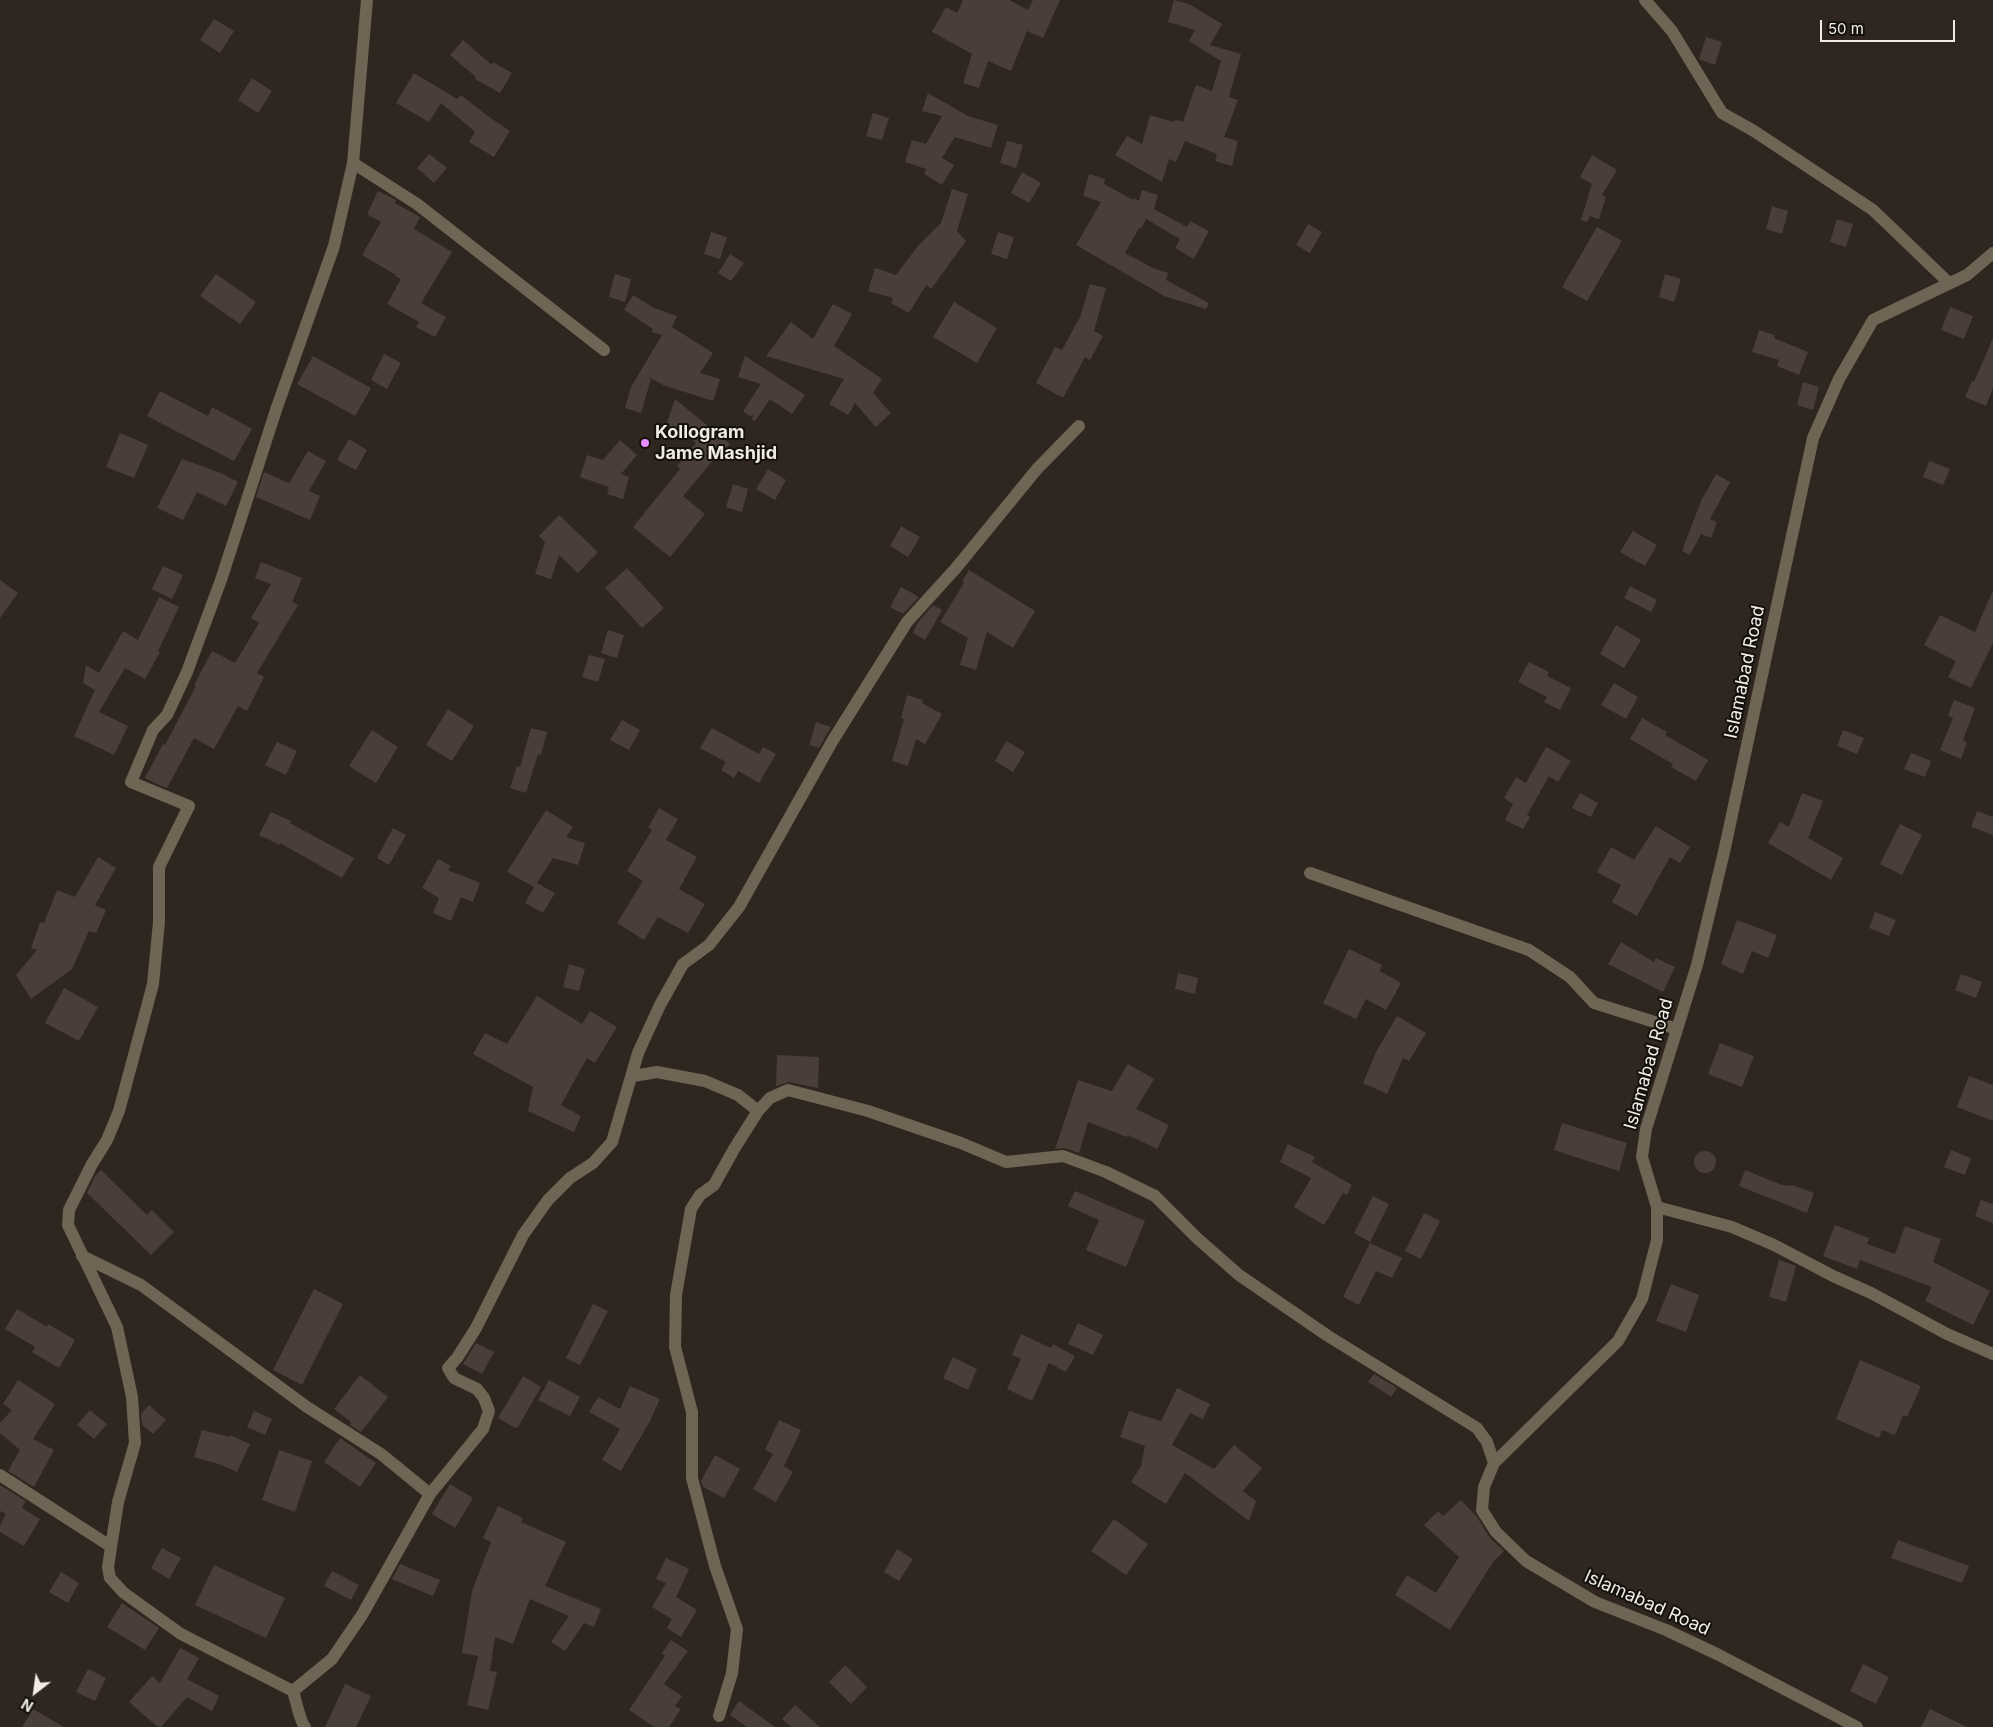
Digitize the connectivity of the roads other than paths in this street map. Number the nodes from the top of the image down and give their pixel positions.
1 (367, 0) edge
2 (1645, 0) edge
3 (353, 163) junction
4 (1993, 253) edge
5 (1949, 283) junction
6 (604, 350) dead end
7 (1078, 426) dead end
8 (1310, 873) dead end
9 (1677, 1029) junction
10 (633, 1076) junction
11 (758, 1111) junction
12 (1657, 1207) junction
13 (82, 1256) junction
14 (1993, 1354) edge
15 (1494, 1463) junction
16 (0, 1475) edge
17 (430, 1494) junction
18 (110, 1546) junction
19 (293, 1691) junction
20 (719, 1716) dead end
21 (305, 1727) edge
22 (1857, 1727) edge

1 - 3 street
2 - 5 street
3 - 6 street
3 - 13 street
4 - 5 street, Islamabad Road
5 - 9 street, Islamabad Road
7 - 10 street
8 - 9 street
9 - 12 street, Islamabad Road
10 - 11 street
10 - 17 street
11 - 15 street
11 - 20 street
12 - 14 street
12 - 15 street, Islamabad Road
13 - 17 street
13 - 18 street
15 - 22 street, Islamabad Road
16 - 18 street
17 - 19 street
18 - 19 street
19 - 21 street

